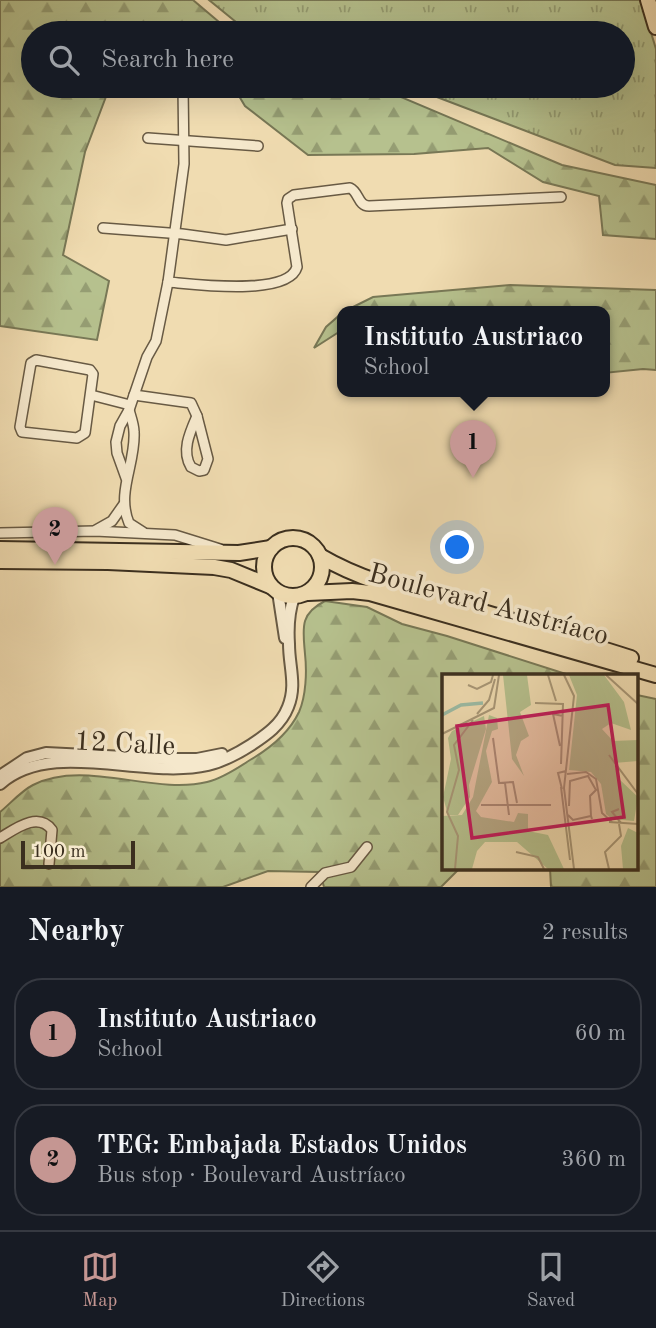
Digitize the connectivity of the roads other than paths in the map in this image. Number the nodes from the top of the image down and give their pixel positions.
1 (648, 0) edge
2 (656, 27) edge
3 (183, 98) edge
4 (148, 138) dead end
5 (184, 139) junction
6 (257, 146) dead end
7 (561, 197) dead end
8 (103, 229) dead end
9 (292, 229) junction
10 (175, 233) junction
11 (168, 282) junction
12 (91, 395) junction
13 (134, 395) junction
14 (130, 407) junction
15 (197, 416) junction
16 (126, 478) junction
17 (124, 504) junction
18 (94, 531) junction
19 (0, 533) edge
20 (144, 533) junction
21 (271, 548) junction
22 (0, 549) edge
23 (239, 553) junction
24 (320, 556) junction
25 (0, 561) edge
26 (274, 589) junction
27 (301, 595) junction
28 (289, 645) junction
29 (656, 665) edge
30 (656, 675) edge
31 (248, 747) junction
32 (0, 778) edge
33 (0, 784) edge
34 (0, 838) edge
35 (367, 847) dead end
36 (49, 864) dead end
37 (311, 887) edge

1 - 2 main road
3 - 5 street
4 - 5 street
5 - 6 street
5 - 10 street
7 - 9 street
8 - 10 street
9 - 10 street
9 - 11 street
10 - 11 street
11 - 13 street
12 - 12 street
12 - 14 street
13 - 14 street
13 - 15 street
14 - 16 street
14 - 16 street
15 - 15 street
16 - 17 street
17 - 18 street
17 - 20 street
18 - 19 street
18 - 20 street
20 - 23 street
21 - 23 main road
21 - 24 main road
21 - 26 main road
22 - 23 main road
24 - 27 main road
24 - 29 main road, Boulevard Austríaco
25 - 26 main road
26 - 27 main road
26 - 28 street, 12 Calle
27 - 28 street, 12 Calle
27 - 30 main road, Boulevard Austríaco
28 - 31 street, 12 Calle
31 - 32 street, 12 Calle
31 - 33 street, 12 Calle
34 - 36 street
35 - 37 street

